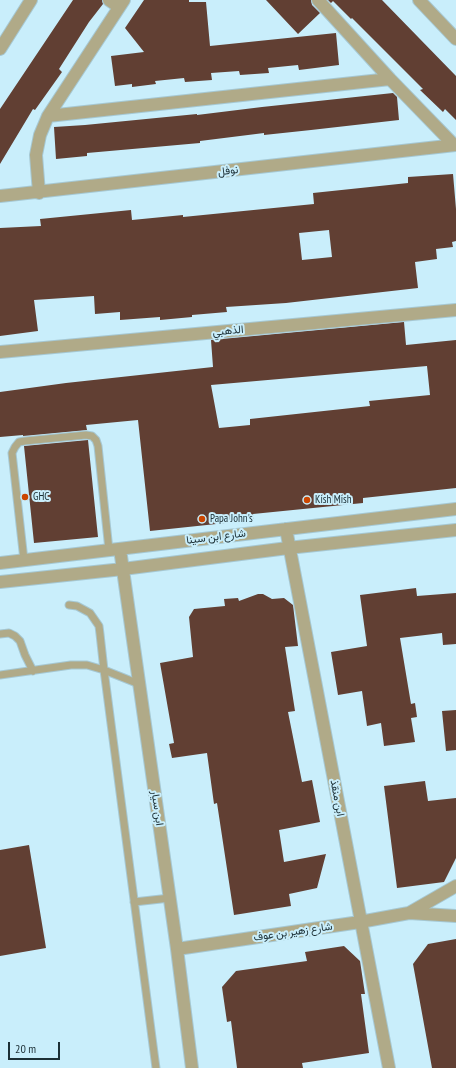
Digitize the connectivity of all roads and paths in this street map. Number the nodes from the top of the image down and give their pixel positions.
1 (31, 0) edge
2 (109, 0) edge
3 (318, 0) edge
4 (419, 0) edge
5 (122, 4) edge
6 (456, 39) edge
7 (0, 49) edge
8 (390, 79) junction
9 (48, 116) junction
10 (455, 145) edge
11 (39, 193) junction
12 (0, 196) edge
13 (456, 310) edge
14 (0, 352) edge
15 (456, 509) edge
16 (286, 528) junction
17 (456, 530) edge
18 (288, 548) junction
19 (115, 549) junction
20 (24, 560) junction
21 (0, 563) edge
22 (123, 569) junction
23 (0, 582) edge
24 (69, 605) dead end
25 (0, 634) edge
26 (104, 670) junction
27 (33, 671) junction
28 (0, 675) edge
29 (139, 684) junction
30 (456, 886) edge
31 (170, 898) junction
32 (134, 902) junction
33 (409, 913) junction
34 (456, 916) edge
35 (360, 922) junction
36 (177, 949) junction
37 (156, 1068) edge
38 (192, 1068) edge
39 (389, 1068) edge

1 - 7 street
2 - 5 street
3 - 8 street
4 - 6 street
5 - 9 street
8 - 9 street
8 - 10 street
9 - 11 street
10 - 11 street, نوفل
11 - 12 street, نوفل
13 - 14 street, الذهبي
15 - 16 street, شارع ابن سينا
16 - 18 street, ابن منقذ
16 - 19 street, شارع ابن سينا
17 - 18 street, شارع ابن سينا
18 - 22 street, شارع ابن سينا
18 - 35 street, ابن منقذ
19 - 20 street, شارع ابن سينا
19 - 20 lane
19 - 22 street, ابن سيار
20 - 21 street, شارع ابن سينا
22 - 23 street, شارع ابن سينا
22 - 29 street, ابن سيار
24 - 26 lane
25 - 27 lane
26 - 27 lane
26 - 29 lane
26 - 32 lane
27 - 28 lane
29 - 31 street, ابن سيار
30 - 33 street, شارع زهير بن عوف
31 - 32 lane
31 - 36 street, ابن سيار
32 - 37 lane
33 - 34 street, شارع زهير بن عوف
33 - 35 street, شارع زهير بن عوف
35 - 36 street, شارع زهير بن عوف
35 - 39 street, ابن منقذ
36 - 38 street, ابن سيار

